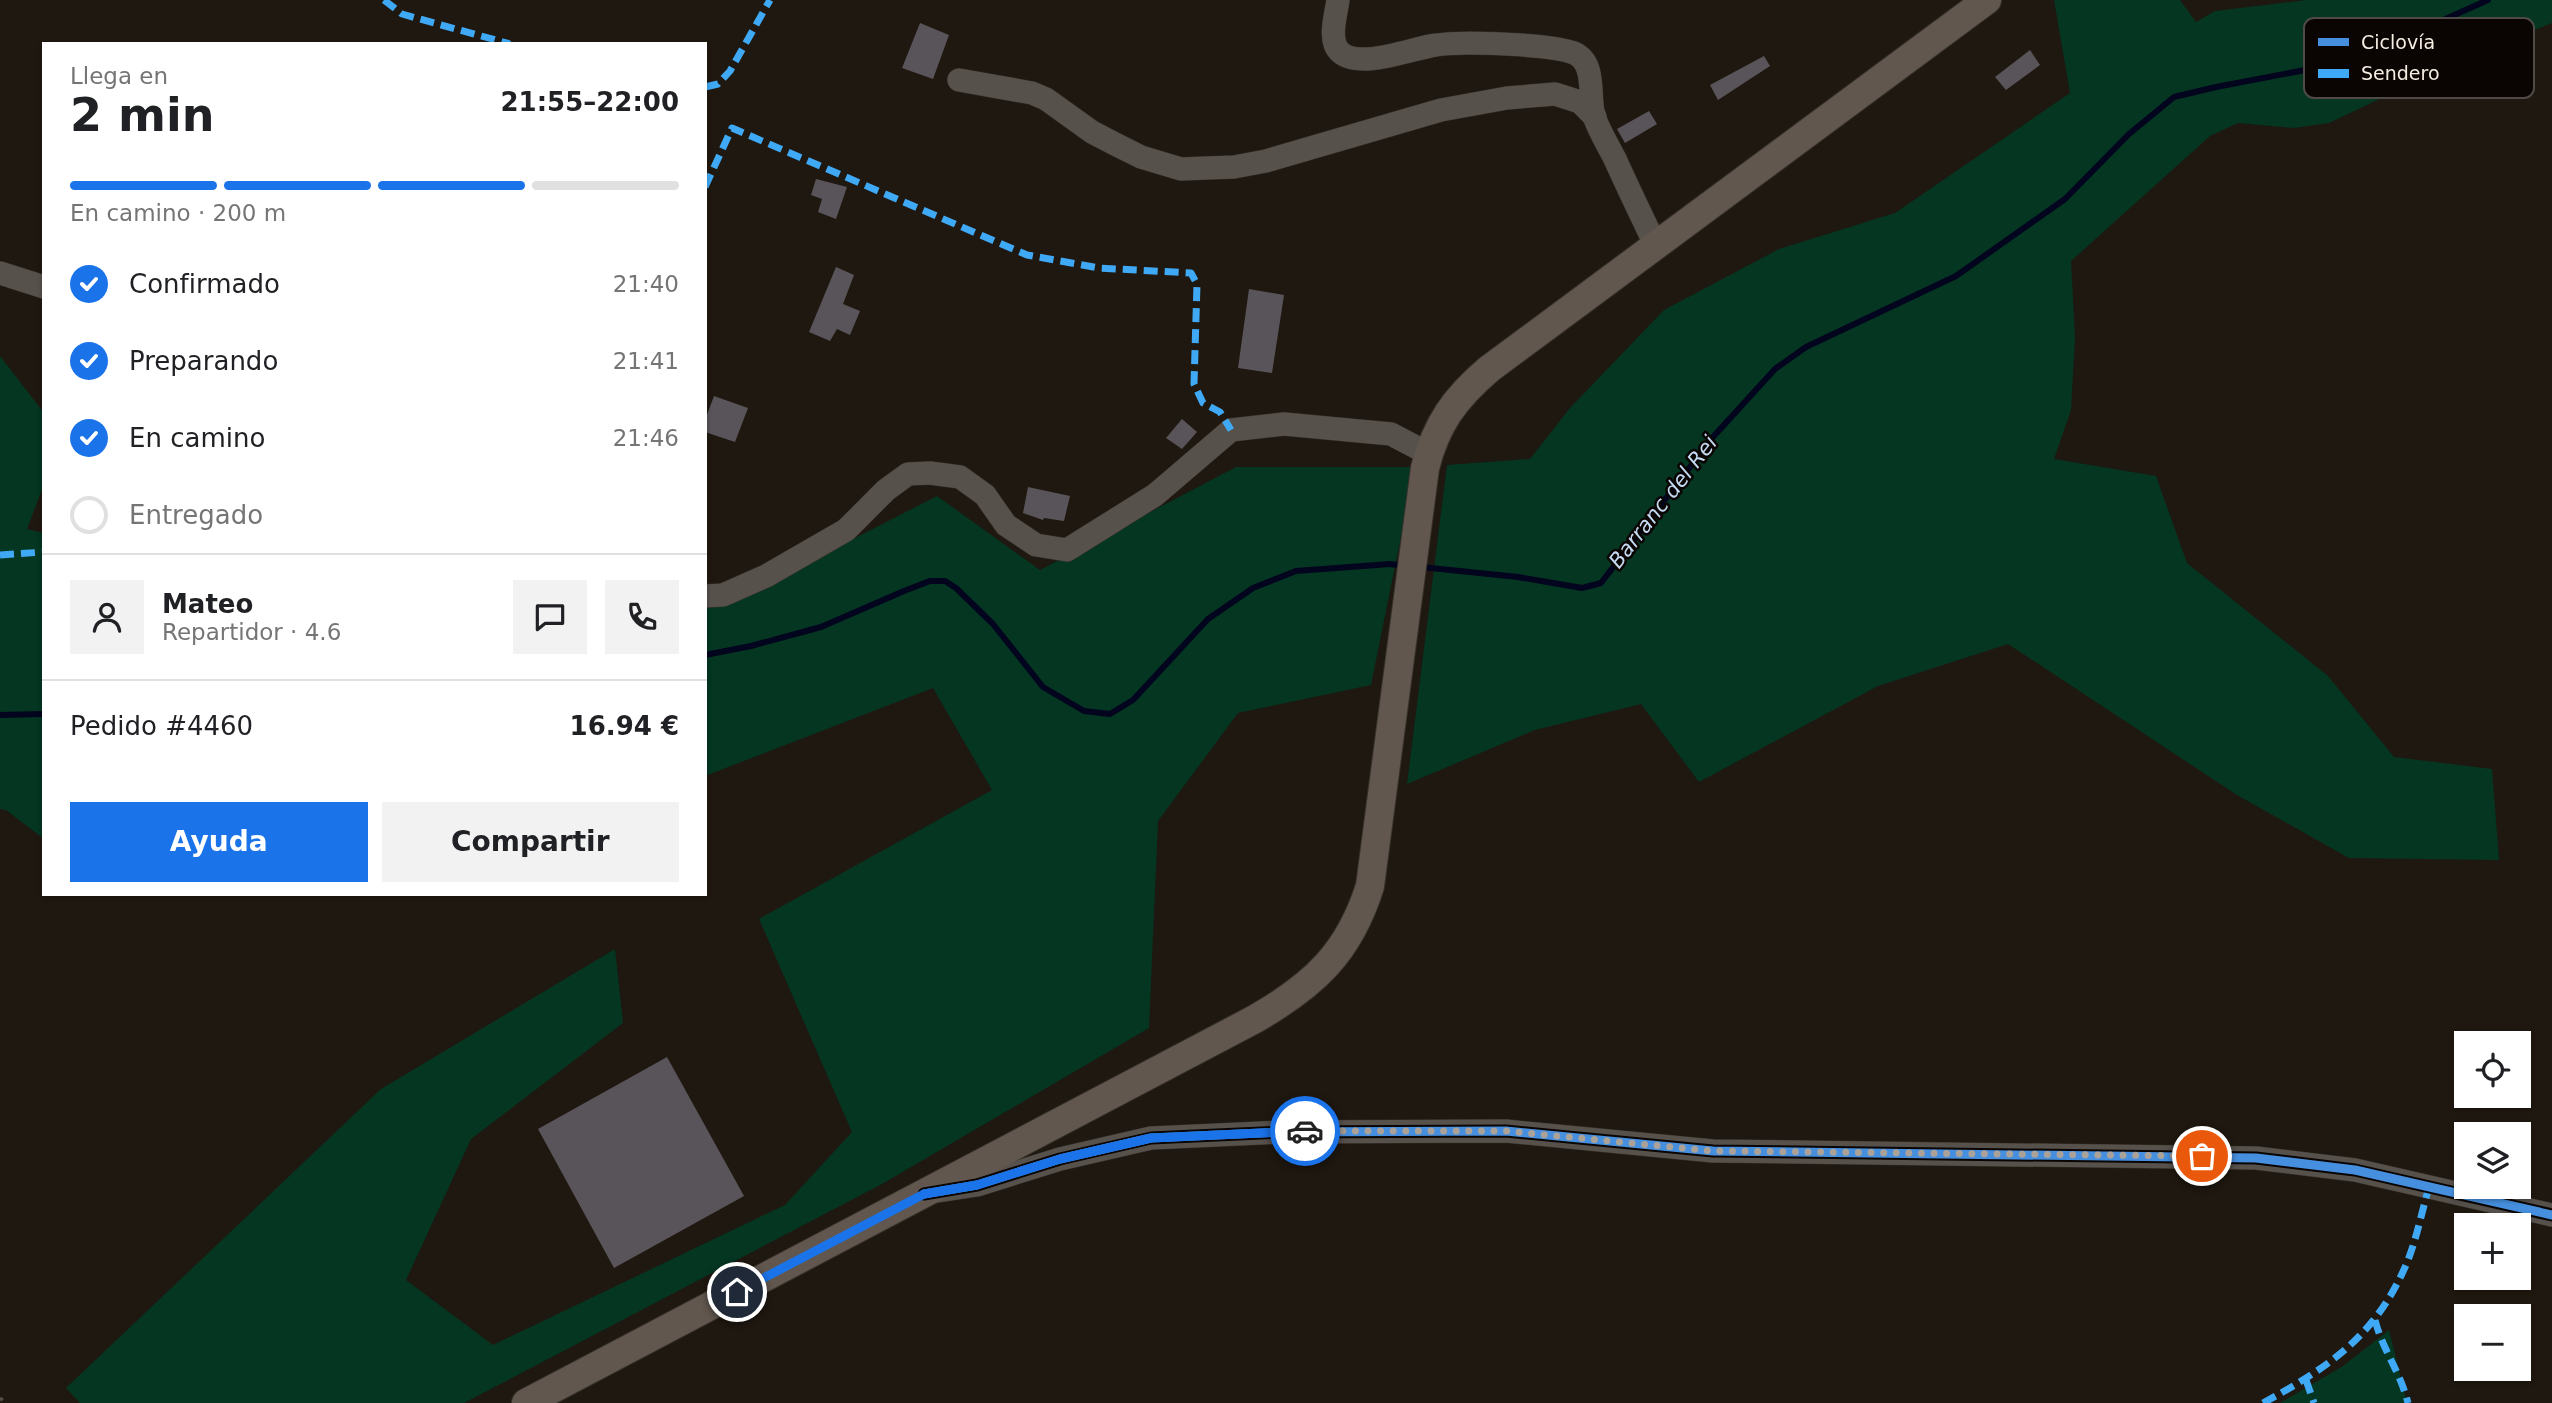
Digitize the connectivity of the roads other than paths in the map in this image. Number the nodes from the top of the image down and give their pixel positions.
1 (1338, 0) edge
2 (1987, 0) edge
3 (959, 80) dead end
4 (1595, 117) junction
5 (1656, 246) junction
6 (0, 273) edge
7 (42, 285) edge
8 (1427, 461) junction
9 (707, 596) edge
10 (924, 1194) junction
11 (2552, 1215) edge
12 (526, 1403) edge

1 - 4 street
2 - 5 main road
3 - 4 street
4 - 5 street
5 - 8 main road
6 - 7 street
8 - 9 street
8 - 10 main road
10 - 11 street
10 - 12 main road

